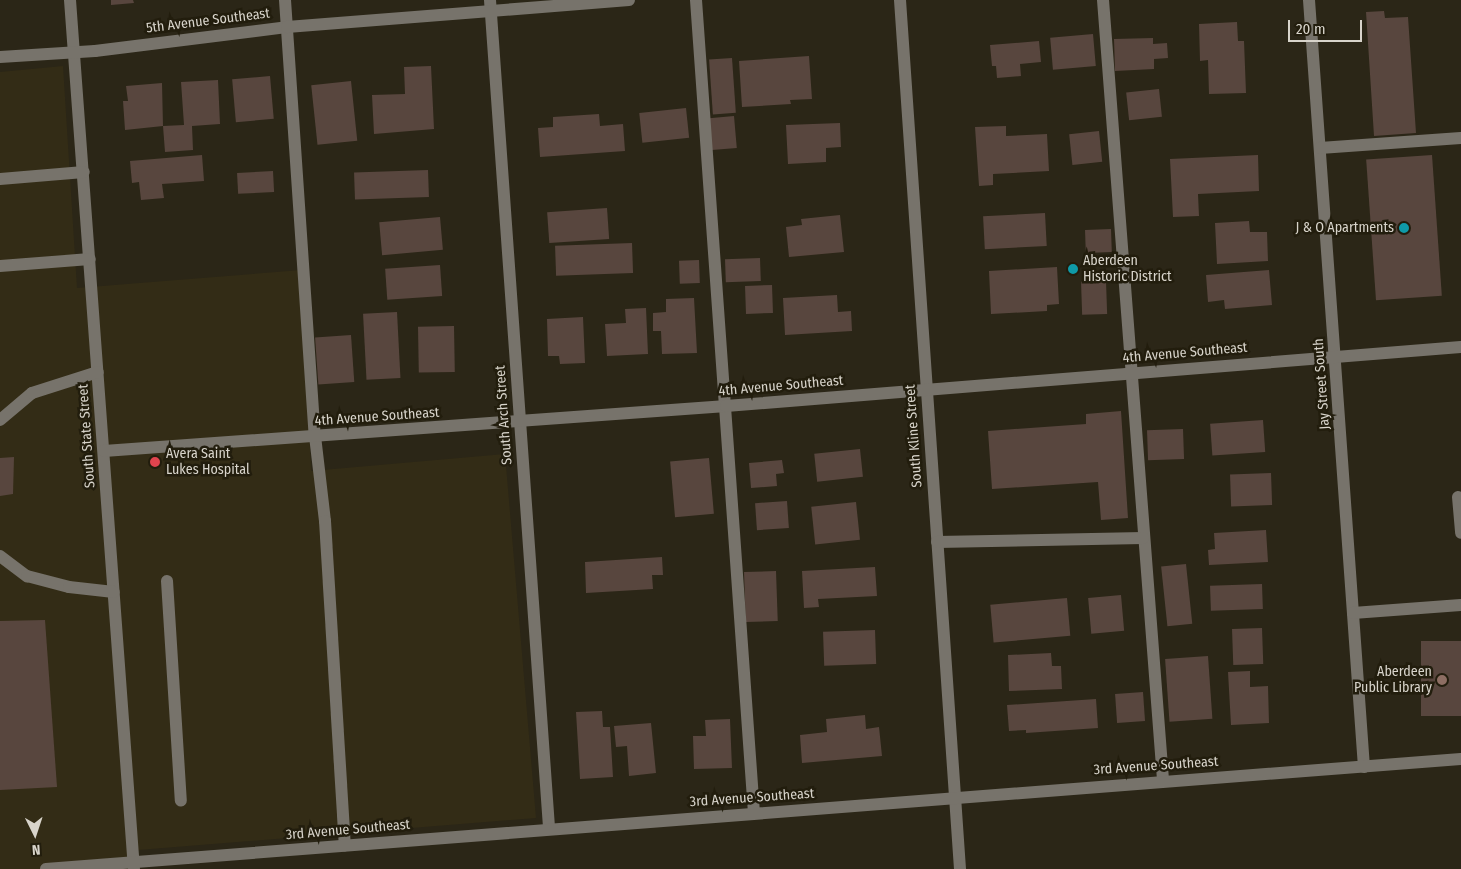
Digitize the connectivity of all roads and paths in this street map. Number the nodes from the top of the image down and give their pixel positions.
1 (70, 0) edge
2 (285, 0) edge
3 (629, 0) edge
4 (696, 0) edge
5 (900, 0) edge
6 (1103, 0) edge
7 (1308, 0) edge
8 (491, 6) edge
9 (287, 26) junction
10 (74, 52) junction
11 (0, 57) edge
12 (1461, 138) edge
13 (1320, 148) junction
14 (84, 172) junction
15 (0, 179) edge
16 (90, 259) junction
17 (0, 266) edge
18 (1461, 346) edge
19 (1335, 356) junction
20 (98, 372) junction
21 (1130, 373) junction
22 (926, 389) junction
23 (726, 406) junction
24 (0, 420) edge
25 (519, 421) junction
26 (315, 436) junction
27 (104, 451) junction
28 (1458, 497) dead end
29 (1461, 533) edge
30 (1143, 538) junction
31 (937, 542) junction
32 (0, 556) edge
33 (167, 581) dead end
34 (114, 592) junction
35 (1461, 605) edge
36 (1353, 613) junction
37 (1461, 759) edge
38 (1364, 767) junction
39 (1162, 780) junction
40 (955, 797) junction
41 (181, 801) dead end
42 (754, 813) junction
43 (549, 828) junction
44 (345, 845) junction
45 (134, 865) edge
46 (46, 869) edge
47 (960, 869) edge

1 - 10 street, South State Street
2 - 9 street
3 - 8 street, 5th Avenue Southeast
4 - 23 street
5 - 22 street, South Kline Street
6 - 21 street
7 - 13 street, Jay Street South
8 - 9 street, 5th Avenue Southeast
8 - 25 street, South Arch Street
9 - 10 street, 5th Avenue Southeast
9 - 26 street
10 - 11 street, 5th Avenue Southeast
10 - 14 street, South State Street
12 - 13 street
13 - 19 street, Jay Street South
14 - 15 street
14 - 16 street, South State Street
16 - 17 street
16 - 20 street, South State Street
18 - 19 street, 4th Avenue Southeast
19 - 21 street, 4th Avenue Southeast
19 - 36 street, Jay Street South
20 - 24 street
20 - 27 street, South State Street
21 - 22 street, 4th Avenue Southeast
21 - 30 street
22 - 23 street, 4th Avenue Southeast
22 - 31 street, South Kline Street
23 - 25 street, 4th Avenue Southeast
23 - 42 street
25 - 26 street, 4th Avenue Southeast
25 - 43 street, South Arch Street
26 - 27 street, 4th Avenue Southeast
26 - 44 street
27 - 34 street, South State Street
28 - 29 street
30 - 31 street
30 - 39 street
31 - 40 street, South Kline Street
32 - 34 street
33 - 41 street
34 - 45 street, South State Street
35 - 36 street
36 - 38 street, Jay Street South
37 - 38 street, 3rd Avenue Southeast
38 - 39 street, 3rd Avenue Southeast
39 - 40 street, 3rd Avenue Southeast
40 - 42 street, 3rd Avenue Southeast
40 - 47 street, South Kline Street
42 - 43 street, 3rd Avenue Southeast
43 - 44 street, 3rd Avenue Southeast
44 - 45 street, 3rd Avenue Southeast
45 - 46 street, 3rd Avenue Southeast

